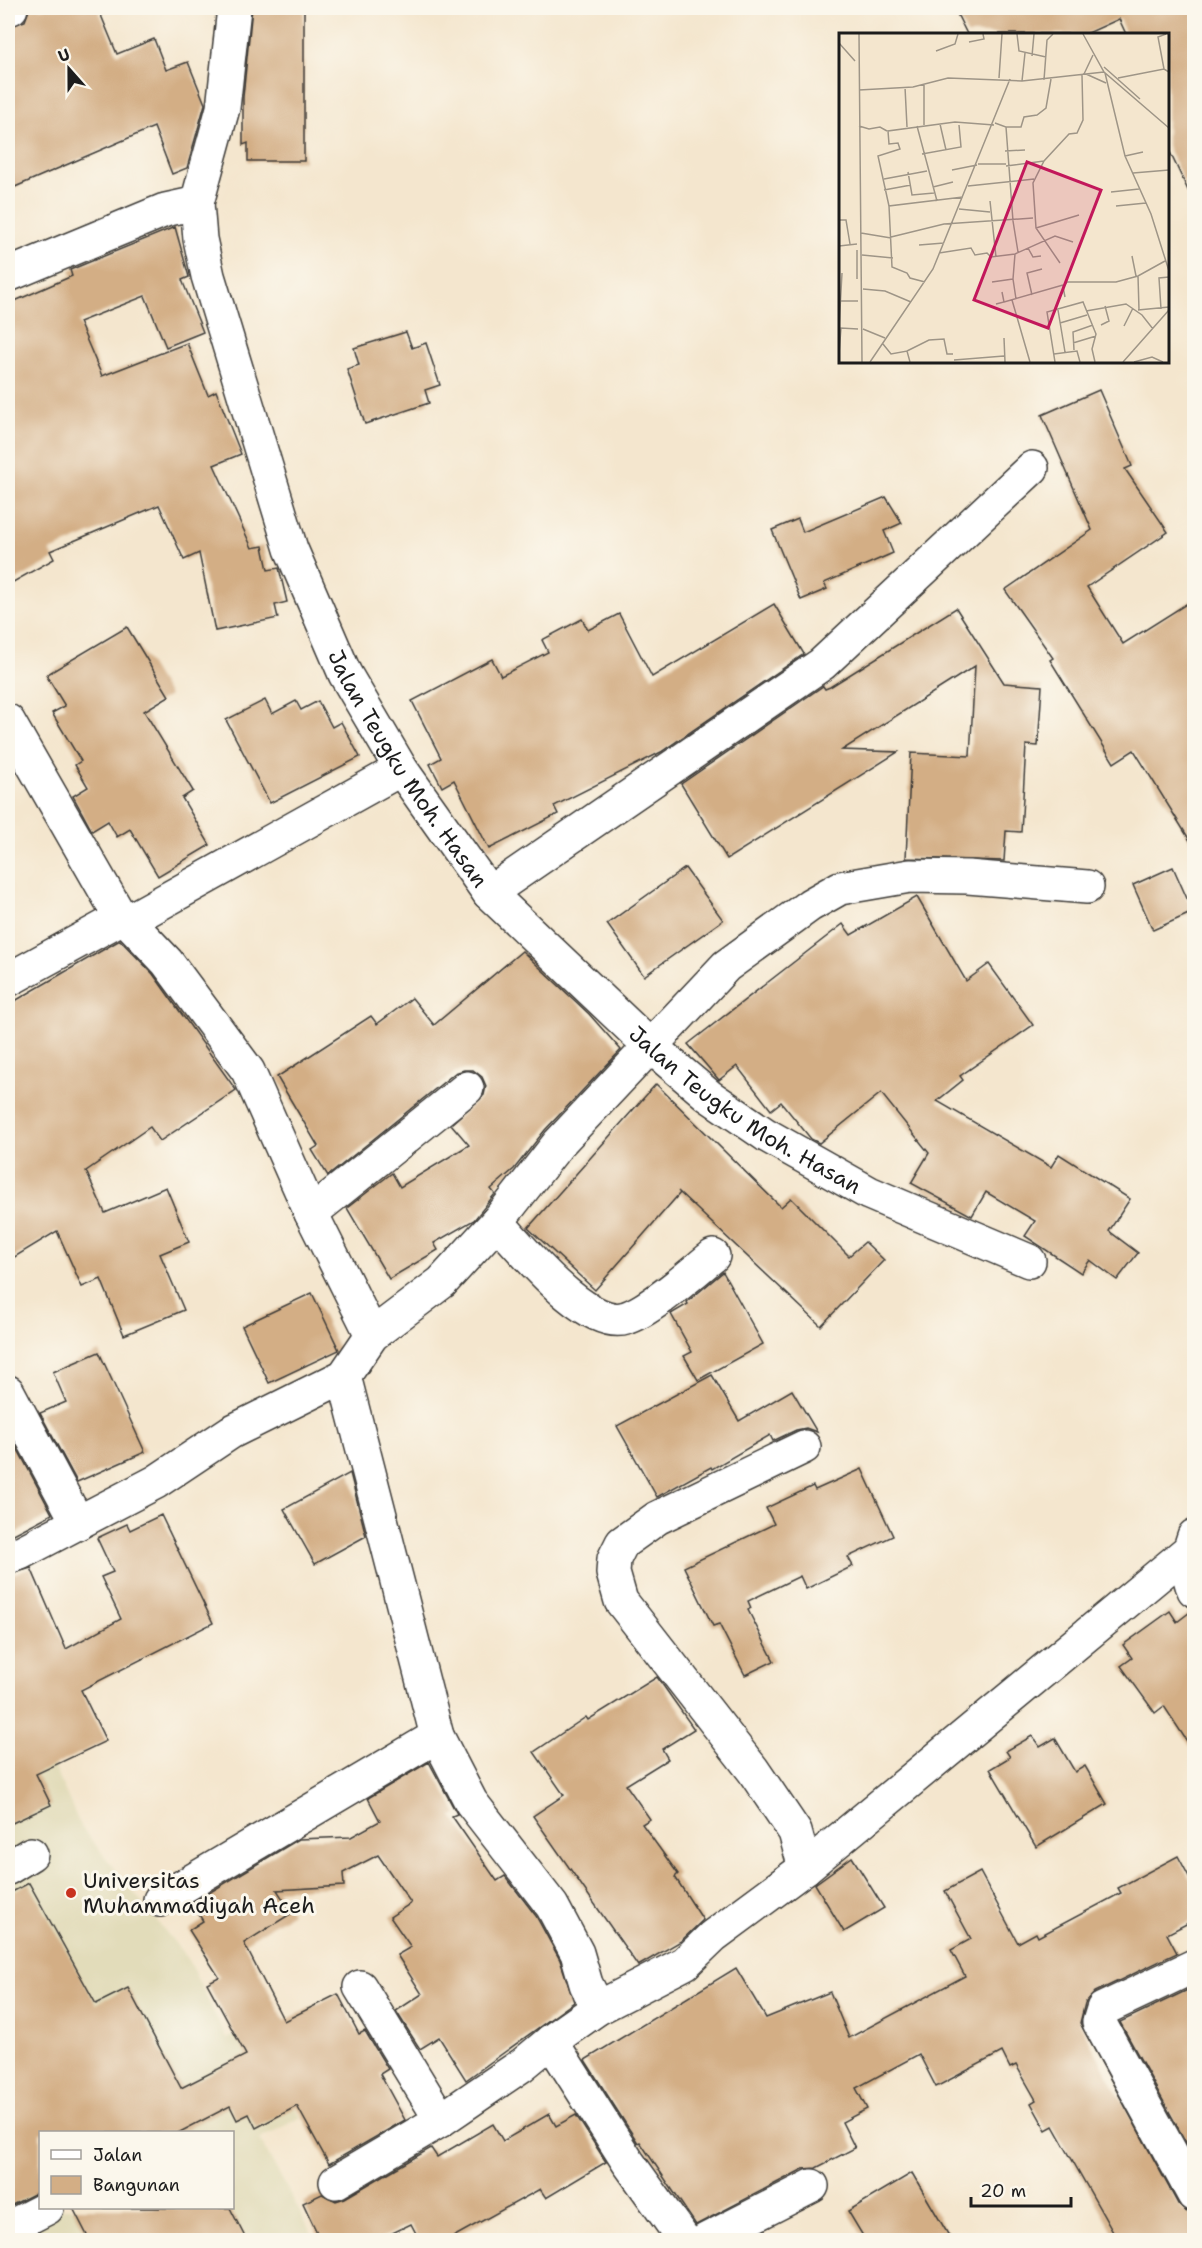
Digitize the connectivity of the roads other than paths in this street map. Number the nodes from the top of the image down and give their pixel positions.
1 (234, 8) edge
2 (197, 203) junction
3 (8, 274) edge
4 (1032, 468) dead end
5 (8, 721) edge
6 (401, 769) junction
7 (1087, 887) dead end
8 (489, 893) junction
9 (125, 919) junction
10 (8, 980) edge
11 (651, 1046) junction
12 (467, 1088) dead end
13 (311, 1213) junction
14 (497, 1222) junction
15 (713, 1256) dead end
16 (1029, 1261) dead end
17 (372, 1335) junction
18 (344, 1376) junction
19 (8, 1392) edge
20 (804, 1447) dead end
21 (78, 1523) junction
22 (1191, 1543) edge
23 (8, 1557) edge
24 (1194, 1590) edge
25 (436, 1736) junction
26 (805, 1868) junction
27 (160, 1900) dead end
28 (1194, 1966) edge
29 (360, 1987) dead end
30 (598, 2008) junction
31 (550, 2041) junction
32 (441, 2120) junction
33 (336, 2182) dead end
34 (812, 2186) dead end
35 (1194, 2195) edge
36 (46, 2209) edge
37 (8, 2228) edge
38 (684, 2241) edge
39 (706, 2241) edge

1 - 2 street, Jalan Teugku Moh. Hasan
2 - 3 street
2 - 6 street, Jalan Teugku Moh. Hasan
4 - 8 street
5 - 9 street
6 - 8 street, Jalan Teugku Moh. Hasan
6 - 9 street
7 - 11 street
8 - 11 street, Jalan Teugku Moh. Hasan
9 - 10 street
9 - 13 street
11 - 14 street
11 - 16 street, Jalan Teugku Moh. Hasan
12 - 13 street
13 - 17 street
14 - 15 street
14 - 17 street
17 - 18 street
18 - 21 street
18 - 25 street
19 - 21 street
20 - 26 street
21 - 23 street
22 - 24 street
22 - 26 street
25 - 27 street
25 - 30 street
26 - 30 street
28 - 35 street
29 - 32 street
30 - 31 street
31 - 32 street
31 - 38 street
32 - 33 street
34 - 39 street
36 - 37 street

